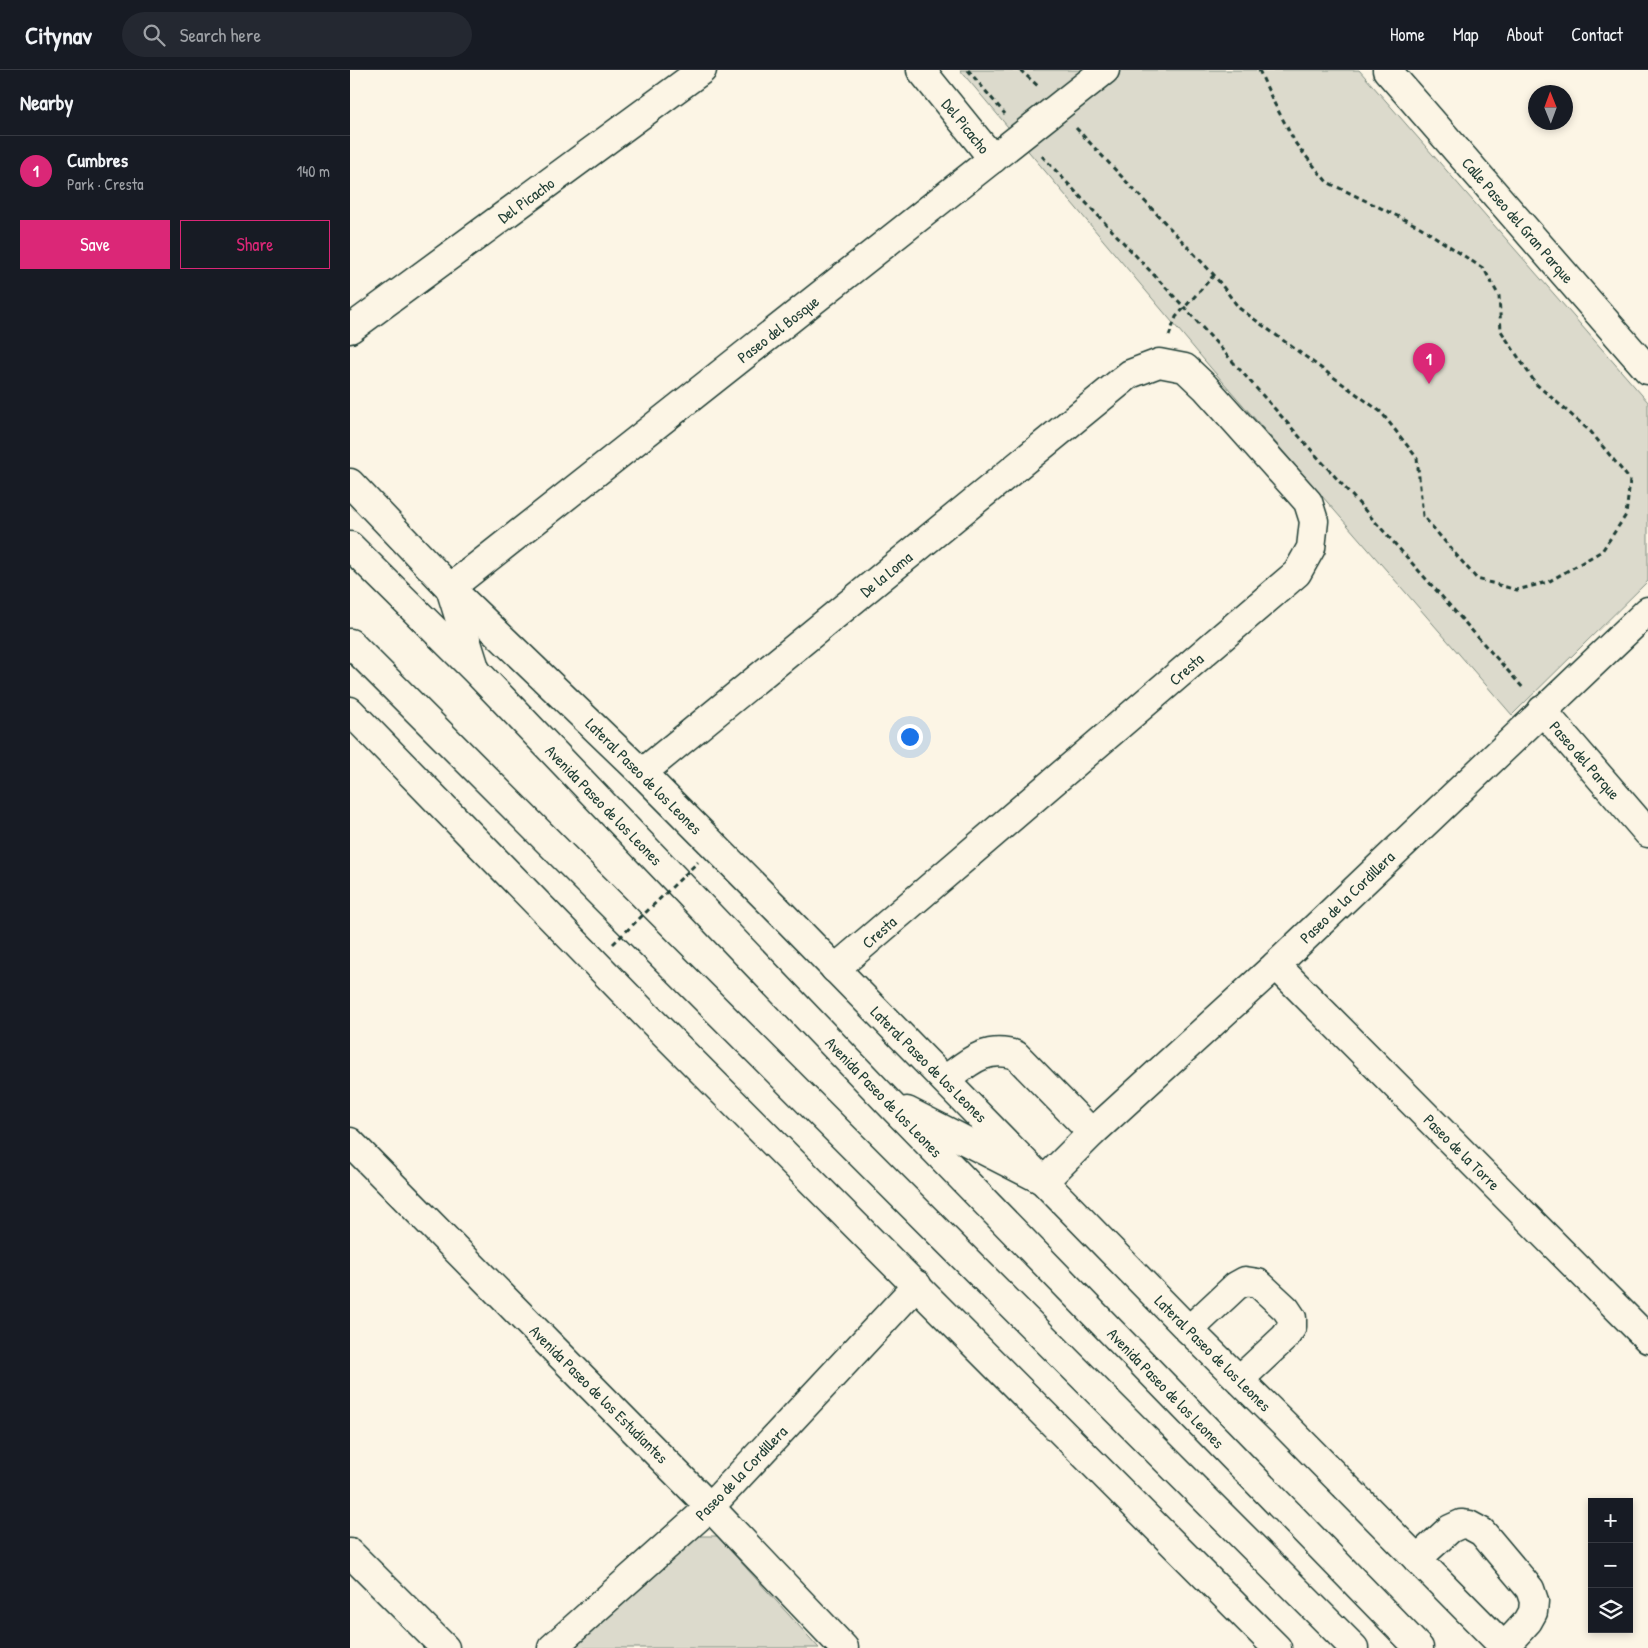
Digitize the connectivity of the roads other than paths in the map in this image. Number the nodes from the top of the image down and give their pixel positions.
1 (702, 70) edge
2 (921, 70) edge
3 (1105, 70) edge
4 (1387, 70) edge
5 (993, 158) junction
6 (350, 329) edge
7 (1648, 370) edge
8 (1130, 374) joint
9 (350, 483) edge
10 (350, 546) edge
11 (450, 588) junction
12 (1648, 611) edge
13 (350, 643) edge
14 (476, 671) junction
15 (1542, 710) junction
16 (350, 711) edge
17 (642, 773) junction
18 (1648, 833) edge
19 (1276, 964) junction
20 (836, 969) junction
21 (945, 1080) junction
22 (888, 1102) junction
23 (1092, 1133) junction
24 (350, 1142) edge
25 (1044, 1181) junction
26 (917, 1285) junction
27 (1189, 1330) junction
28 (1648, 1339) edge
29 (1240, 1379) junction
30 (710, 1507) junction
31 (350, 1553) edge
32 (1417, 1559) junction
33 (1504, 1647) edge
34 (445, 1648) edge
35 (552, 1648) edge
36 (844, 1648) edge
37 (1277, 1648) edge
38 (1354, 1648) edge
39 (1420, 1648) edge

1 - 6 street, Del Picacho
2 - 5 street, Del Picacho
3 - 5 street, Paseo del Bosque
4 - 7 street, Calle Paseo del Gran Parque
5 - 11 street, Paseo del Bosque
8 - 17 street, De la Loma
8 - 20 street, Cresta
9 - 11 street, Lateral Paseo de los Leones
10 - 14 street, Avenida Paseo de los Leones
11 - 14 street
11 - 17 street, Lateral Paseo de los Leones
12 - 15 street, Paseo de la Cordillera
13 - 38 street
14 - 22 street, Avenida Paseo de los Leones
15 - 18 street, Paseo del Parque
15 - 19 street, Paseo de la Cordillera
16 - 26 street
17 - 20 street, Lateral Paseo de los Leones
19 - 23 street, Paseo de la Cordillera
19 - 28 street, Paseo de la Torre
20 - 21 street, Lateral Paseo de los Leones
21 - 23 street
21 - 25 street, Lateral Paseo de los Leones
22 - 25 street
22 - 39 street, Avenida Paseo de los Leones
23 - 25 street, Paseo de la Cordillera
24 - 30 street, Avenida Paseo de los Estudiantes
25 - 27 street, Lateral Paseo de los Leones
26 - 30 street, Paseo de la Cordillera
26 - 37 street
27 - 29 street, Lateral Paseo de los Leones
27 - 29 street
29 - 32 street, Lateral Paseo de los Leones
30 - 35 street, Paseo de la Cordillera
30 - 36 street, Avenida Paseo de los Estudiantes
31 - 34 street
32 - 33 street, Lateral Paseo de los Leones
32 - 33 street

